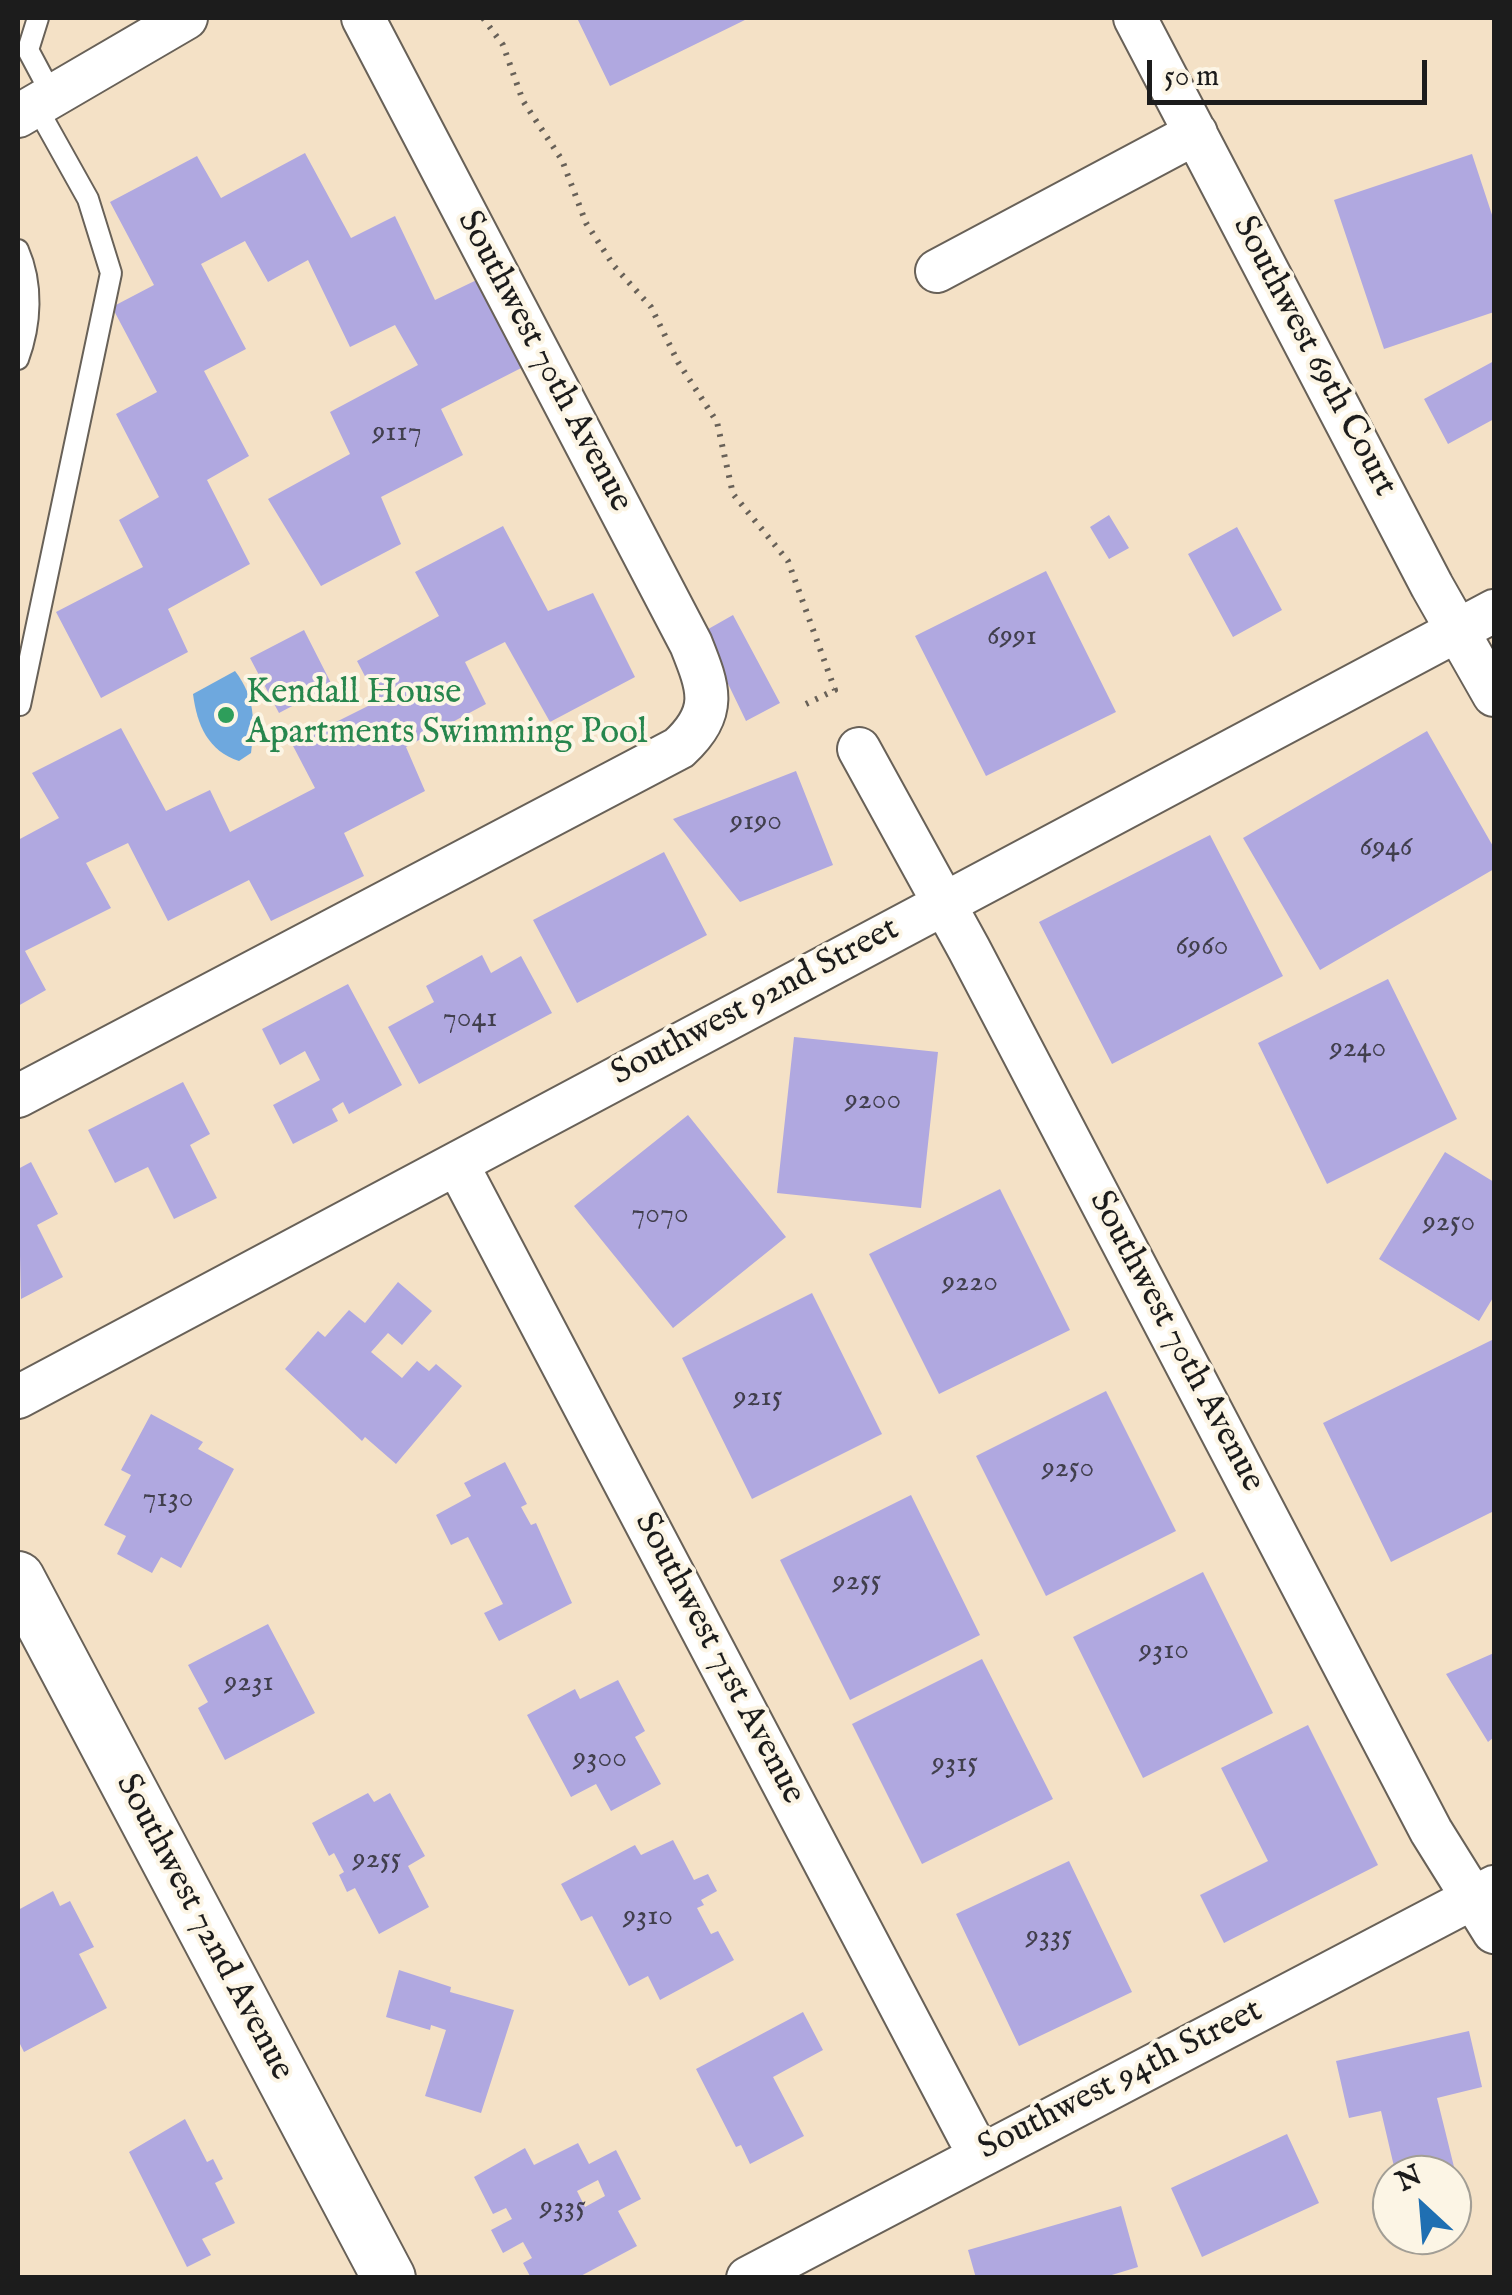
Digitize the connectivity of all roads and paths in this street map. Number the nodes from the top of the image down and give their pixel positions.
1 (38, 18) edge
2 (363, 18) edge
3 (483, 18) edge
4 (1135, 18) edge
5 (172, 21) edge
6 (22, 52) edge
7 (36, 106) edge
8 (1196, 133) junction
9 (18, 250) edge
10 (937, 271) dead end
11 (18, 358) edge
12 (1476, 621) edge
13 (1494, 696) edge
14 (806, 704) dead end
15 (20, 705) dead end
16 (858, 749) dead end
17 (943, 902) junction
18 (18, 1096) edge
19 (457, 1164) junction
20 (18, 1397) edge
21 (18, 1578) edge
22 (1487, 1906) edge
23 (979, 2155) junction
24 (389, 2278) edge
25 (748, 2278) edge

1 - 6 lane
2 - 18 street, Southwest 70th Avenue
3 - 14 path
4 - 8 street, Southwest 69th Court
5 - 7 street
6 - 7 lane
7 - 15 lane
8 - 10 street
8 - 12 street, Southwest 69th Court
9 - 11 lane
12 - 13 street, Southwest 69th Court
12 - 17 street, Southwest 92nd Street
16 - 17 street, Southwest 70th Avenue
17 - 19 street, Southwest 92nd Street
17 - 22 street, Southwest 70th Avenue
19 - 20 street, Southwest 92nd Street
19 - 23 street, Southwest 71st Avenue
21 - 24 street, Southwest 72nd Avenue
22 - 23 street, Southwest 94th Street
23 - 25 street, Southwest 94th Street

